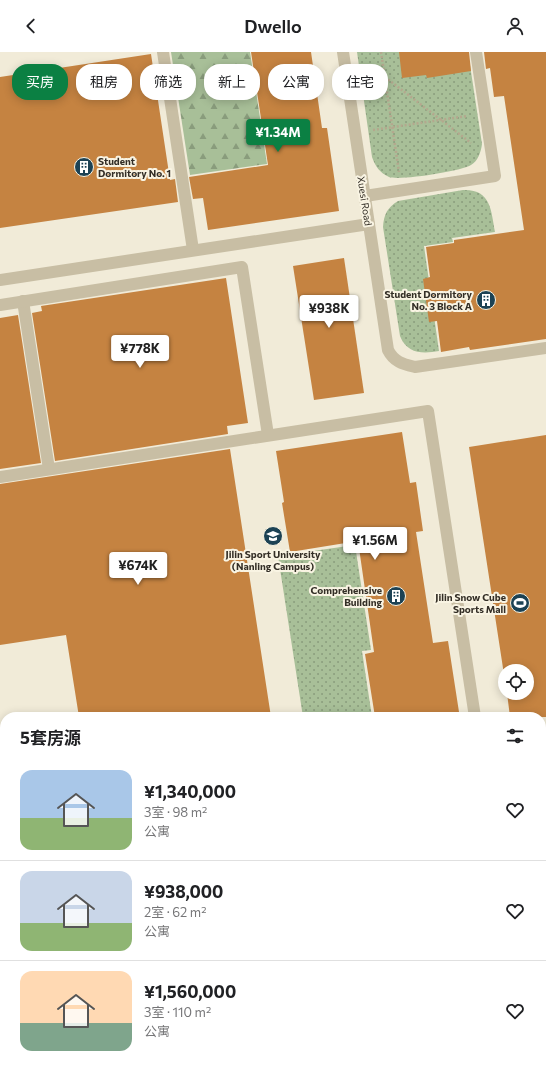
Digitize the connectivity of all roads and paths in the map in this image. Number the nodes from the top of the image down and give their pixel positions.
1 (163, 52) edge
2 (343, 52) edge
3 (381, 52) edge
4 (476, 52) edge
5 (383, 64) edge
6 (388, 79) edge
7 (388, 98) edge
8 (485, 113) junction
9 (441, 120) junction
10 (392, 127) junction
11 (355, 133) junction
12 (492, 159) junction
13 (401, 190) junction
14 (365, 196) junction
15 (369, 224) junction
16 (193, 250) junction
17 (0, 280) edge
18 (23, 301) junction
19 (0, 305) edge
20 (546, 348) edge
21 (268, 435) junction
22 (49, 469) junction
23 (0, 477) edge
24 (474, 712) edge

1 - 16 lane
2 - 11 lane, Xuesi Road
3 - 5 path
4 - 8 lane
6 - 9 path
7 - 10 path
8 - 9 path
8 - 12 lane
9 - 10 path
9 - 12 path
10 - 11 path
10 - 13 path
11 - 14 lane, Xuesi Road
12 - 13 lane
13 - 14 lane
14 - 15 lane, Xuesi Road
15 - 16 lane
15 - 20 lane, Xuesi Road
16 - 17 lane
18 - 19 lane
18 - 21 lane
18 - 22 lane
21 - 22 lane
21 - 24 lane
22 - 23 lane

